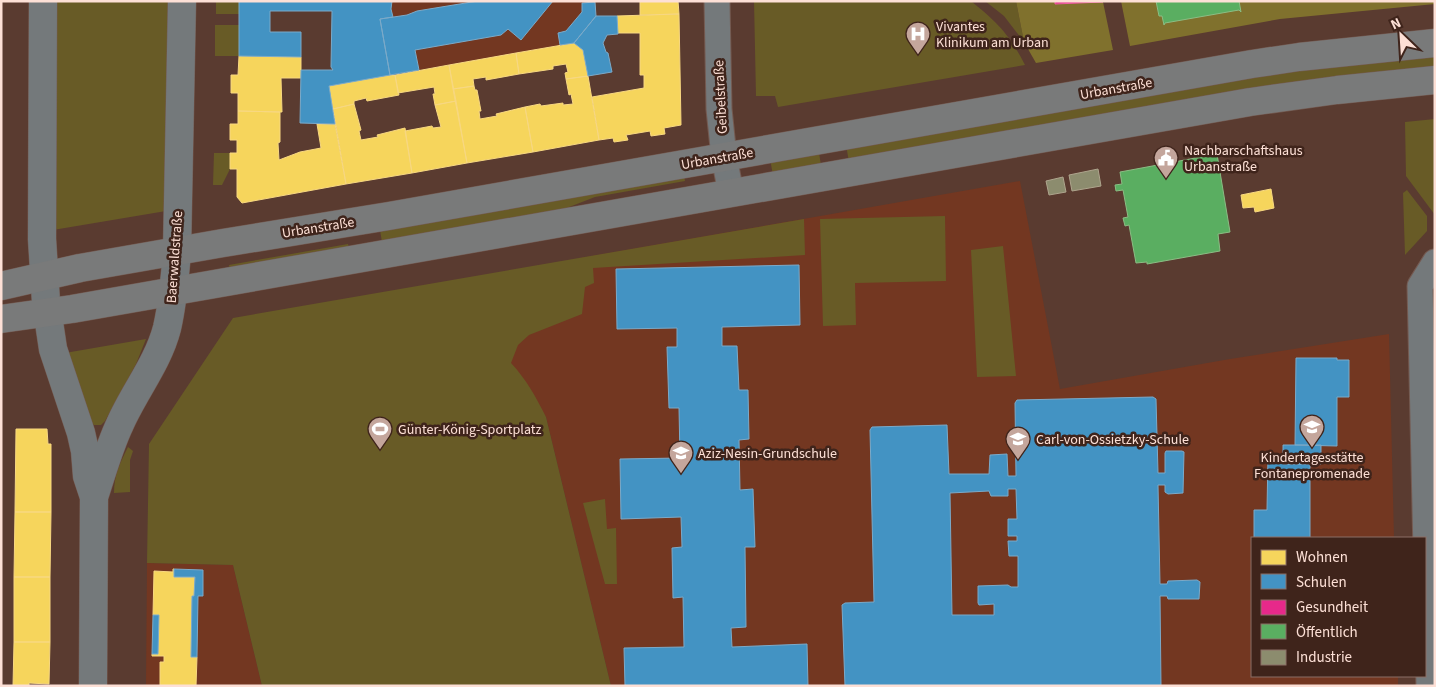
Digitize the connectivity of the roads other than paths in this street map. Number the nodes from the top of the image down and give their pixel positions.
1 (44, 1) edge
2 (182, 1) edge
3 (717, 1) edge
4 (1435, 43) edge
5 (1435, 80) edge
6 (724, 157) junction
7 (730, 193) junction
8 (177, 251) junction
9 (1435, 262) edge
10 (43, 276) junction
11 (1, 286) edge
12 (174, 291) junction
13 (47, 312) junction
14 (1, 319) edge
15 (94, 497) junction
16 (1426, 537) edge
17 (1426, 553) edge
18 (93, 686) edge
19 (1429, 686) edge

1 - 10 street, Baerwaldstraße
2 - 8 street, Baerwaldstraße
3 - 6 street, Geibelstraße
4 - 6 main road, Urbanstraße
5 - 7 main road
6 - 7 street, Geibelstraße
6 - 8 main road, Urbanstraße
7 - 12 main road
8 - 10 main road, Urbanstraße
8 - 12 street, Baerwaldstraße
9 - 16 street
10 - 11 main road, Urbanstraße
10 - 13 street, Baerwaldstraße
12 - 13 main road
12 - 15 street, Baerwaldstraße
13 - 14 main road
13 - 15 street, Baerwaldstraße
15 - 18 street, Baerwaldstraße
17 - 19 street

